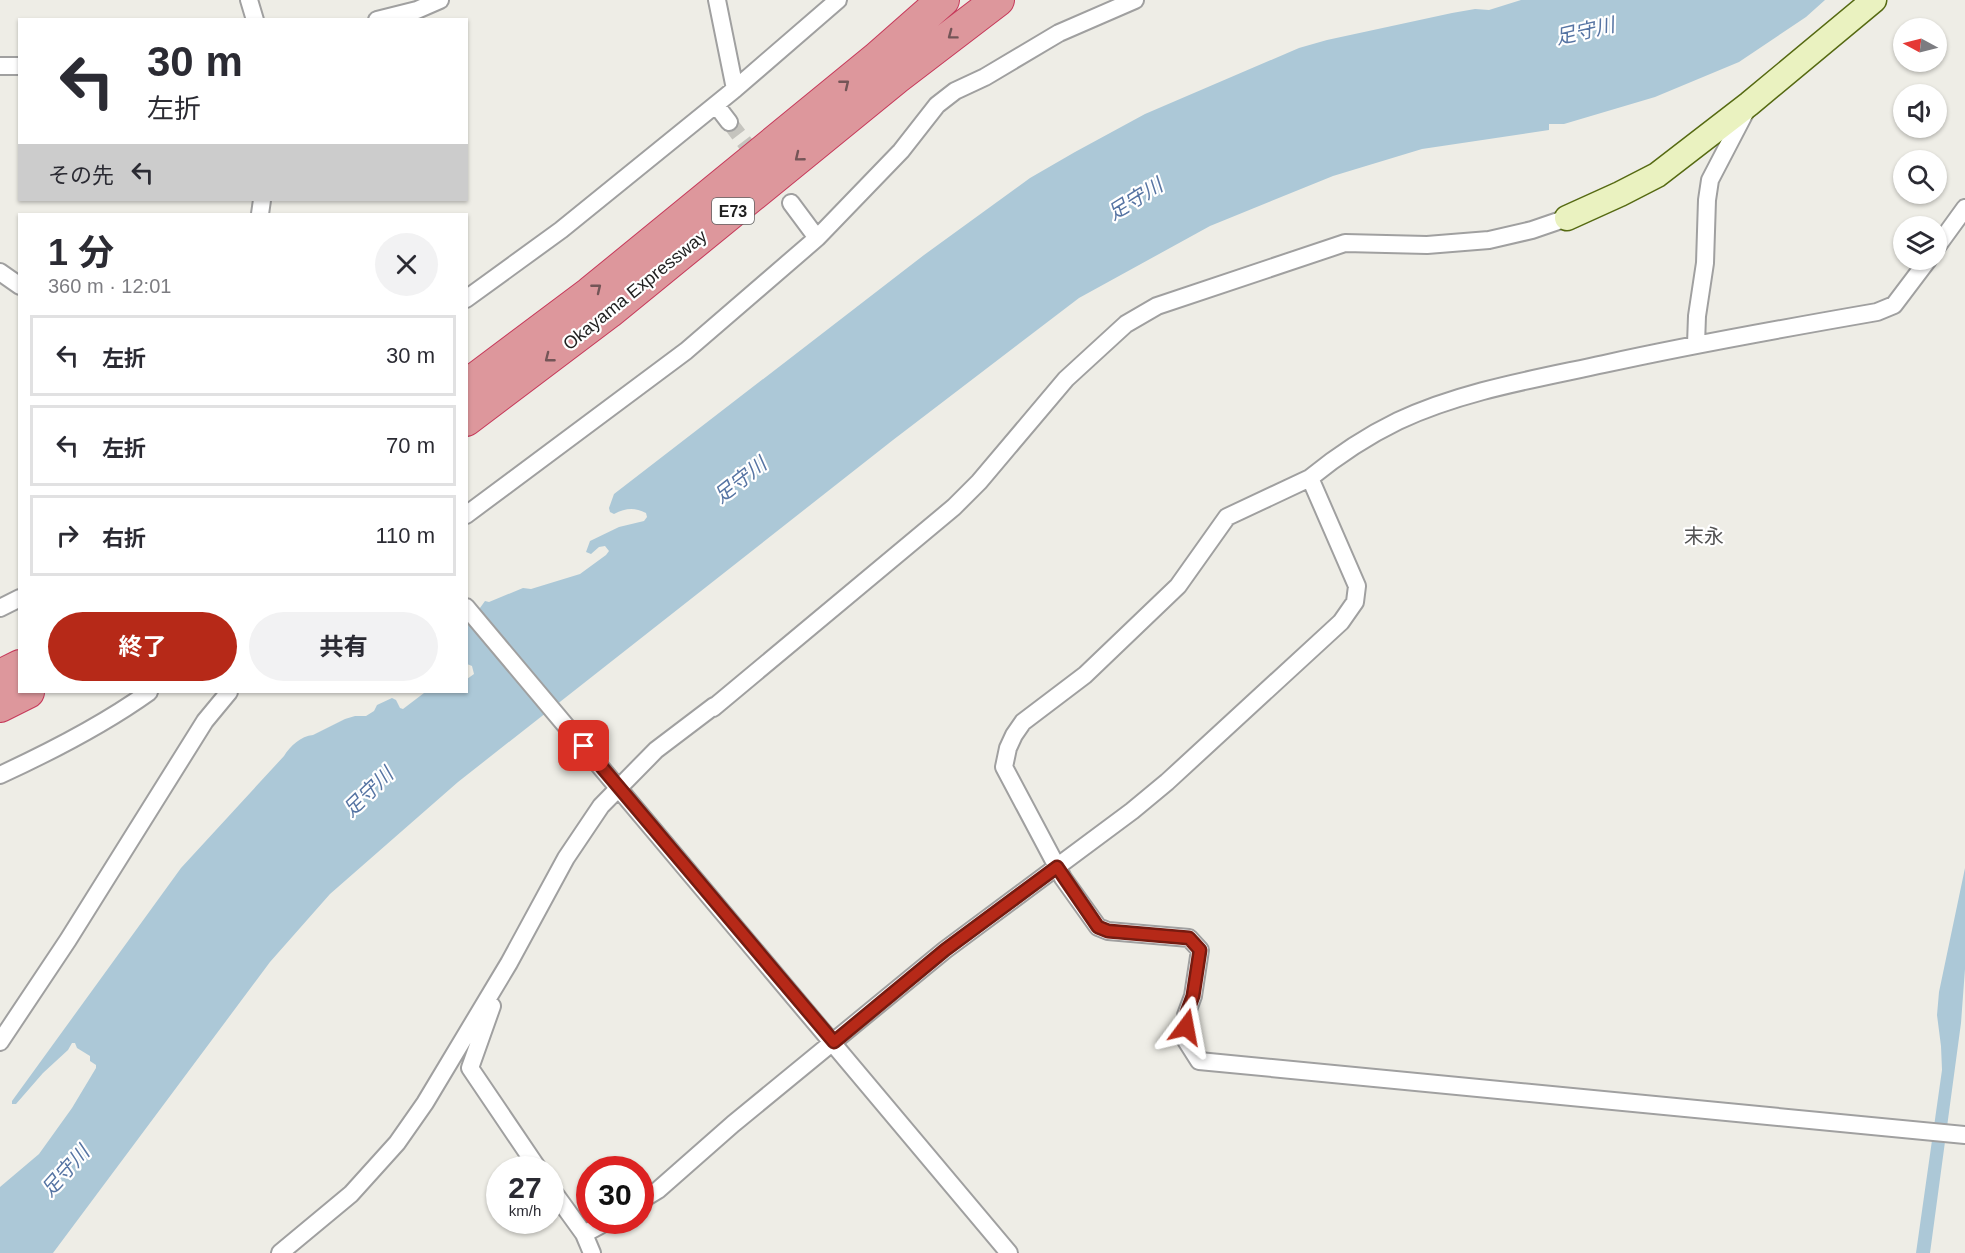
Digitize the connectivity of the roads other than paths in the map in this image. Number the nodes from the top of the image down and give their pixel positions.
1 (249, 0) edge
2 (440, 0) edge
3 (717, 0) edge
4 (838, 0) edge
5 (943, 0) edge
6 (956, 0) edge
7 (998, 0) edge
8 (1135, 0) edge
9 (1874, 0) edge
10 (254, 18) edge
11 (385, 18) edge
12 (876, 59) junction
13 (0, 66) edge
14 (18, 66) edge
15 (735, 89) junction
16 (1749, 104) junction
17 (716, 105) junction
18 (729, 122) tunnel mouth
19 (791, 203) tunnel mouth
20 (1965, 208) edge
21 (1567, 218) joint
22 (1947, 233) edge
23 (817, 238) junction
24 (1920, 270) edge
25 (0, 272) edge
26 (18, 285) edge
27 (468, 297) edge
28 (1696, 344) junction
29 (468, 384) edge
30 (468, 418) edge
31 (1310, 478) junction
32 (468, 514) edge
33 (18, 598) edge
34 (0, 608) edge
35 (468, 609) edge
36 (18, 667) edge
37 (0, 676) edge
38 (26, 693) edge
39 (148, 693) edge
40 (228, 693) edge
41 (0, 706) edge
42 (0, 775) edge
43 (616, 784) junction
44 (1057, 867) junction
45 (509, 963) junction
46 (0, 1042) edge
47 (834, 1042) junction
48 (1948, 1133) edge
49 (530, 1156) edge
50 (654, 1192) edge
51 (564, 1206) edge
52 (576, 1223) edge
53 (584, 1234) edge
54 (280, 1253) edge
55 (592, 1253) edge
56 (1010, 1253) edge

1 - 10 street
2 - 11 street
3 - 15 street
4 - 15 street
5 - 12 highway
6 - 12 highway
7 -> 30 highway, Okayama Expressway / E73
8 - 23 street
9 - 16 main road
29 -> 12 highway, Okayama Expressway / E73
13 - 14 street
15 - 17 street
16 - 21 main road
16 - 28 street
17 - 18 street
17 - 27 street
19 - 23 street
20 - 22 street
21 - 43 street
23 - 32 street
24 - 28 street
25 - 26 street
28 - 31 street
31 - 44 street
31 - 44 street
33 - 34 street
35 - 43 street
36 - 37 highway
38 - 41 highway
39 - 42 street
40 - 46 street
43 - 45 street
43 - 47 street
44 - 47 street
44 - 48 street
45 - 49 street
45 - 54 street
47 - 50 street
47 - 56 street
51 - 52 street
53 - 55 street

